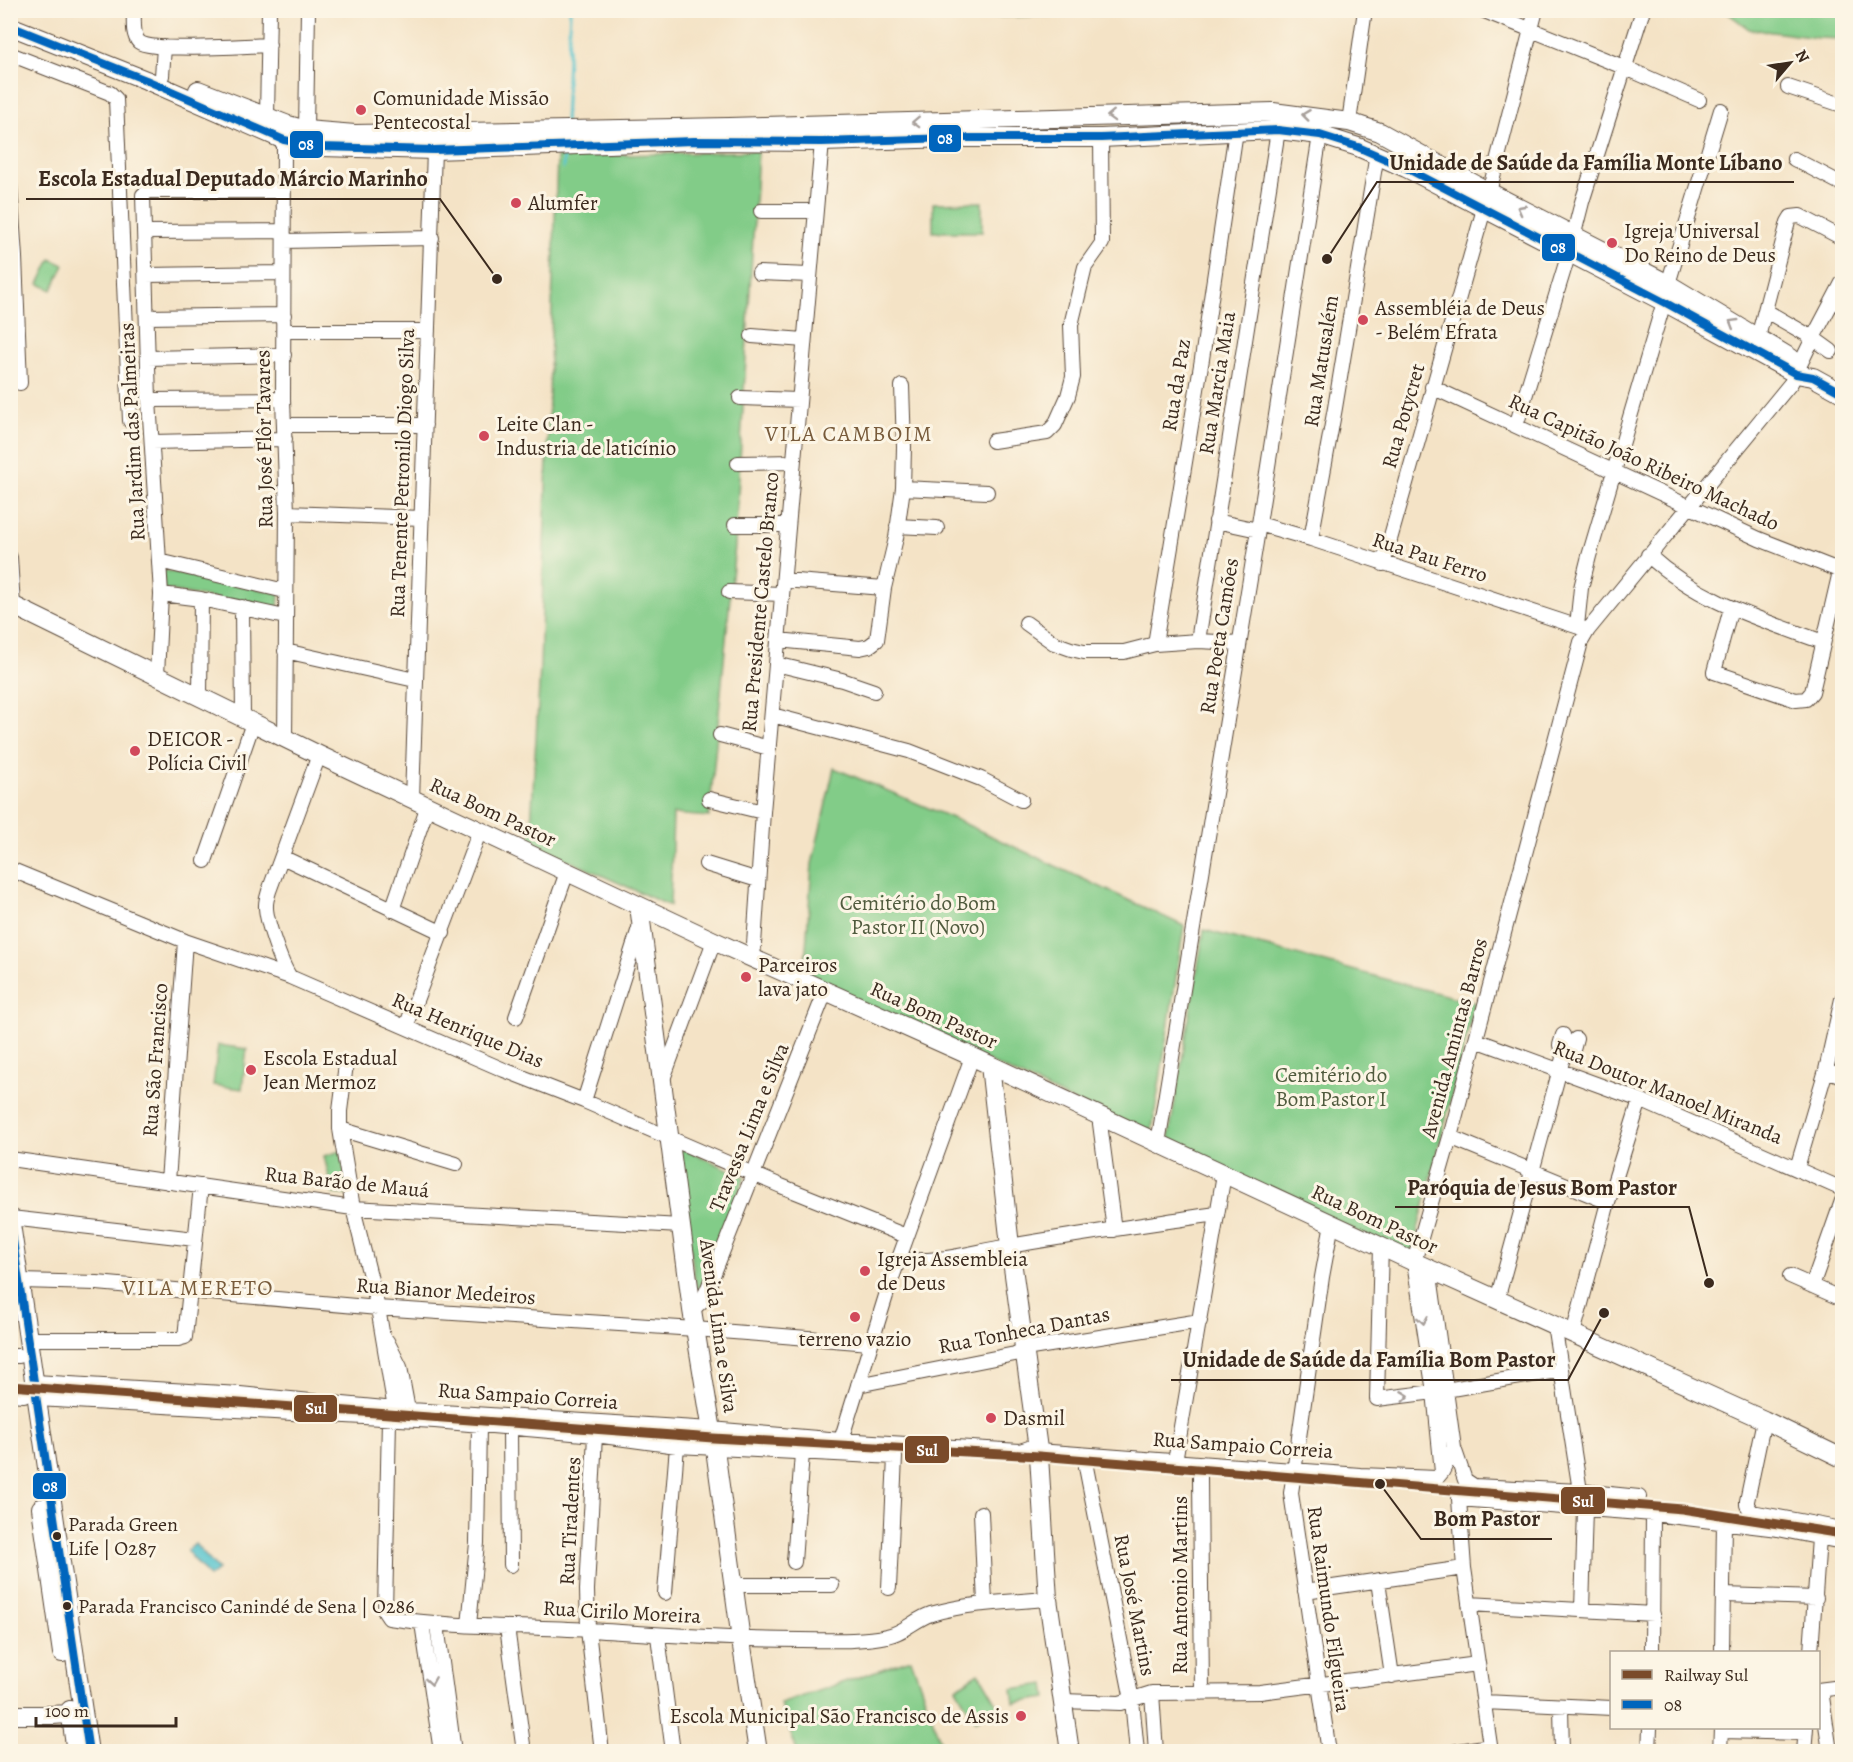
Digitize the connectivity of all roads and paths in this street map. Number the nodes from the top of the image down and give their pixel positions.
1 (134, 10) edge
2 (269, 10) edge
3 (308, 10) edge
4 (1365, 10) edge
5 (1482, 10) edge
6 (1536, 10) edge
7 (1643, 10) edge
8 (10, 13) edge
9 (10, 26) edge
10 (1531, 31) junction
11 (269, 45) junction
12 (164, 47) junction
13 (10, 57) edge
14 (1626, 68) junction
15 (162, 76) junction
16 (1788, 87) dead end
17 (1699, 100) dead end
18 (1842, 105) edge
19 (1721, 110) dead end
20 (1161, 115) junction
21 (267, 116) junction
22 (1349, 122) junction
23 (306, 130) junction
24 (1278, 130) junction
25 (1236, 131) junction
26 (1160, 134) junction
27 (1320, 135) junction
28 (1101, 138) junction
29 (284, 140) junction
30 (822, 142) junction
31 (434, 150) junction
32 (1377, 154) junction
33 (1794, 159) dead end
34 (1842, 184) edge
35 (10, 186) edge
36 (283, 191) junction
37 (1487, 201) junction
38 (761, 211) dead end
39 (816, 211) junction
40 (144, 232) junction
41 (284, 236) junction
42 (432, 238) junction
43 (1842, 238) edge
44 (1571, 244) junction
45 (13, 257) edge
46 (283, 273) junction
47 (759, 273) dead end
48 (146, 275) junction
49 (810, 275) junction
50 (1842, 283) edge
51 (1666, 293) junction
52 (1766, 311) junction
53 (284, 315) junction
54 (148, 317) junction
55 (284, 331) junction
56 (428, 331) junction
57 (752, 336) dead end
58 (1813, 338) junction
59 (804, 340) junction
60 (1756, 345) junction
61 (1831, 351) dead end
62 (284, 355) junction
63 (148, 358) junction
64 (1803, 372) junction
65 (20, 383) dead end
66 (902, 386) dead end
67 (1432, 387) junction
68 (1842, 393) edge
69 (283, 399) junction
70 (740, 399) dead end
71 (149, 400) junction
72 (799, 400) junction
73 (130, 421) dead end
74 (425, 425) junction
75 (1516, 426) junction
76 (284, 432) junction
77 (993, 441) dead end
78 (152, 442) junction
79 (793, 462) junction
80 (738, 463) dead end
81 (1614, 470) junction
82 (903, 488) junction
83 (987, 492) dead end
84 (1689, 505) junction
85 (286, 513) junction
86 (422, 518) junction
87 (1216, 521) junction
88 (735, 525) dead end
89 (788, 525) junction
90 (897, 526) junction
91 (1259, 527) junction
92 (936, 528) dead end
93 (1311, 539) junction
94 (1648, 555) junction
95 (10, 557) edge
96 (159, 561) junction
97 (1383, 564) junction
98 (1841, 567) edge
99 (784, 580) junction
100 (884, 588) junction
101 (285, 591) junction
102 (729, 592) dead end
103 (161, 594) junction
104 (782, 594) junction
105 (201, 599) junction
106 (12, 605) edge
107 (242, 607) junction
108 (1731, 608) junction
109 (285, 617) junction
110 (1026, 623) dead end
111 (1582, 628) junction
112 (778, 640) junction
113 (1198, 641) junction
114 (1823, 642) junction
115 (1155, 644) junction
116 (1239, 644) junction
117 (285, 651) junction
118 (776, 664) junction
119 (157, 675) junction
120 (415, 680) junction
121 (874, 691) dead end
122 (200, 696) junction
123 (772, 715) junction
124 (248, 720) junction
125 (720, 735) dead end
126 (285, 739) junction
127 (769, 748) junction
128 (319, 755) junction
129 (709, 799) dead end
130 (1021, 800) dead end
131 (420, 802) junction
132 (763, 812) junction
133 (480, 830) junction
134 (282, 857) junction
135 (206, 861) dead end
136 (706, 864) dead end
137 (10, 869) edge
138 (567, 872) junction
139 (758, 880) junction
140 (639, 906) junction
141 (392, 910) junction
142 (640, 924) junction
143 (443, 933) junction
144 (184, 941) junction
145 (714, 941) junction
146 (753, 959) junction
147 (290, 977) junction
148 (826, 990) junction
149 (1842, 999) edge
150 (516, 1017) dead end
151 (406, 1027) junction
152 (1570, 1037) dead end
153 (1837, 1038) edge
154 (1476, 1040) junction
155 (981, 1061) junction
156 (346, 1064) dead end
157 (1561, 1064) junction
158 (1826, 1070) junction
159 (1842, 1077) edge
160 (662, 1084) junction
161 (1640, 1100) junction
162 (584, 1101) junction
163 (1099, 1116) junction
164 (340, 1129) junction
165 (1450, 1137) junction
166 (670, 1138) junction
167 (1158, 1143) junction
168 (10, 1159) edge
169 (456, 1164) dead end
170 (1797, 1168) junction
171 (1533, 1171) junction
172 (752, 1173) junction
173 (1224, 1174) junction
174 (168, 1182) junction
175 (201, 1186) junction
176 (1842, 1189) edge
177 (1842, 1201) edge
178 (1608, 1202) junction
179 (353, 1208) junction
180 (1216, 1214) junction
181 (11, 1217) edge
182 (1332, 1223) junction
183 (681, 1226) junction
184 (1114, 1230) junction
185 (906, 1236) junction
186 (195, 1239) junction
187 (1381, 1245) junction
188 (1005, 1247) junction
189 (898, 1259) junction
190 (1422, 1265) junction
191 (1790, 1276) dead end
192 (1812, 1286) junction
193 (191, 1292) junction
194 (16, 1293) edge
195 (1497, 1299) junction
196 (1842, 1299) edge
197 (378, 1308) junction
198 (693, 1310) junction
199 (1200, 1321) junction
200 (1554, 1324) junction
201 (695, 1329) junction
202 (1573, 1334) junction
203 (28, 1339) junction
204 (870, 1343) junction
205 (1020, 1352) junction
206 (15, 1356) edge
207 (1561, 1370) junction
208 (858, 1385) junction
209 (1441, 1391) junction
210 (27, 1393) edge
211 (397, 1413) junction
212 (1764, 1420) junction
213 (479, 1426) junction
214 (510, 1427) junction
215 (711, 1429) junction
216 (594, 1434) junction
217 (1030, 1439) junction
218 (841, 1440) junction
219 (677, 1446) junction
220 (1454, 1448) junction
221 (715, 1449) junction
222 (802, 1454) junction
223 (1842, 1458) edge
224 (1175, 1462) junction
225 (1086, 1467) dead end
226 (1295, 1469) junction
227 (1442, 1472) junction
228 (1200, 1477) dead end
229 (1580, 1491) junction
230 (1639, 1497) dead end
231 (1585, 1509) junction
232 (981, 1513) dead end
233 (1653, 1514) junction
234 (1724, 1522) junction
235 (1842, 1529) edge
236 (1819, 1538) junction
237 (1842, 1542) edge
238 (794, 1562) dead end
239 (511, 1565) dead end
240 (1464, 1568) junction
241 (1378, 1581) junction
242 (733, 1585) junction
243 (832, 1586) dead end
244 (889, 1588) dead end
245 (1305, 1591) junction
246 (665, 1593) dead end
247 (1723, 1595) junction
248 (1816, 1598) junction
249 (1048, 1599) junction
250 (985, 1604) junction
251 (1469, 1604) junction
252 (1582, 1610) junction
253 (1653, 1614) junction
254 (422, 1623) junction
255 (437, 1625) junction
256 (468, 1625) junction
257 (507, 1627) junction
258 (588, 1630) junction
259 (658, 1636) junction
260 (741, 1640) junction
261 (1652, 1651) edge
262 (1722, 1651) edge
263 (1811, 1651) edge
264 (1478, 1664) junction
265 (1392, 1676) junction
266 (1318, 1686) junction
267 (1842, 1687) edge
268 (1820, 1690) edge
269 (1152, 1693) junction
270 (1202, 1693) junction
271 (1132, 1700) junction
272 (1063, 1701) junction
273 (1484, 1702) junction
274 (1561, 1707) junction
275 (1610, 1708) edge
276 (77, 1713) junction
277 (10, 1715) edge
278 (1650, 1729) edge
279 (1721, 1729) edge
280 (1806, 1731) edge
281 (1491, 1749) edge
282 (76, 1752) edge
283 (89, 1752) edge
284 (441, 1752) edge
285 (454, 1752) edge
286 (524, 1752) edge
287 (602, 1752) edge
288 (673, 1752) edge
289 (758, 1752) edge
290 (1070, 1752) edge
291 (1137, 1752) edge
292 (1156, 1752) edge
293 (1329, 1752) edge
294 (1453, 1752) edge
295 (1562, 1752) edge
296 (1649, 1752) edge
297 (1720, 1752) edge
298 (1804, 1752) edge
299 (1830, 1752) edge

1 - 12 street
2 - 11 street
3 - 23 street
4 - 22 street
5 - 10 street
6 - 10 street, Rua Potycret
7 - 14 street
8 - 15 main road
9 - 29 main road
10 - 14 street
10 - 37 street, Rua Potycret
11 - 12 street
11 - 21 street
12 - 15 street
13 - 73 street
14 - 17 street
14 - 44 street
15 - 21 main road
16 - 18 street
19 - 51 street
22 -> 20 main road
20 -> 23 main road
20 - 26 main road
21 - 23 main road
22 - 37 main road
24 - 25 main road
24 - 27 main road
24 - 87 street, Rua Marcia Maia
25 - 26 main road
25 - 115 street, Rua da Paz
26 - 28 main road
27 - 32 main road
27 - 91 street, Rua Poeta Camões
28 - 30 main road
28 - 77 street
29 - 31 main road
29 - 36 street, Rua José Flôr Tavares
30 - 31 main road
30 - 39 street, Rua Presidente Castelo Branco
31 - 42 street, Rua Tenente Petronilo Diogo Silva
32 - 37 main road
32 - 93 street, Rua Matusalém
33 - 34 street
35 - 45 street
36 - 40 street, Rua Jardim das Palmeiras
36 - 41 street, Rua José Flôr Tavares
37 - 44 main road
37 - 67 street, Rua Potycret
38 - 39 street
39 - 49 street, Rua Presidente Castelo Branco
40 - 41 street
40 - 48 street, Rua Jardim das Palmeiras
41 - 42 street
41 - 46 street, Rua José Flôr Tavares
42 - 56 street, Rua Tenente Petronilo Diogo Silva
43 - 52 street
44 - 51 main road
44 - 75 street
45 - 65 street
46 - 48 street
46 - 53 street, Rua José Flôr Tavares
47 - 49 street
48 - 54 street, Rua Jardim das Palmeiras
49 - 59 street, Rua Presidente Castelo Branco
50 - 58 street
51 - 60 main road
51 - 81 street
52 - 58 street
52 - 60 street
53 - 54 street
53 - 55 street, Rua José Flôr Tavares
54 - 63 street, Rua Jardim das Palmeiras
55 - 56 street
55 - 62 street, Rua José Flôr Tavares
56 - 74 street, Rua Tenente Petronilo Diogo Silva
57 - 59 street
58 - 61 street
58 - 64 street
59 - 72 street, Rua Presidente Castelo Branco
60 - 64 main road
62 - 63 street
62 - 69 street, Rua José Flôr Tavares
63 - 71 street, Rua Jardim das Palmeiras
64 - 68 main road
64 - 84 street
66 - 82 street
67 - 75 street, Rua Capitão João Ribeiro Machado
67 - 97 street, Rua Potycret
69 - 71 street
69 - 76 street, Rua José Flôr Tavares
70 - 72 street
71 - 78 street, Rua Jardim das Palmeiras
72 - 79 street, Rua Presidente Castelo Branco
74 - 76 street
74 - 86 street, Rua Tenente Petronilo Diogo Silva
75 - 81 street, Rua Capitão João Ribeiro Machado
76 - 78 street
76 - 85 street, Rua José Flôr Tavares
78 - 96 street, Rua Jardim das Palmeiras
79 - 80 street
79 - 89 street, Rua Presidente Castelo Branco
81 - 84 street, Rua Capitão João Ribeiro Machado
81 - 111 street
82 - 83 street
82 - 90 street
84 - 94 street
84 - 98 street, Rua Capitão João Ribeiro Machado
85 - 86 street
85 - 101 street, Rua José Flôr Tavares
86 - 120 street, Rua Tenente Petronilo Diogo Silva
87 - 91 street, Rua Pau Ferro
87 - 113 street, Rua Marcia Maia
88 - 89 street
89 - 99 street, Rua Presidente Castelo Branco
90 - 92 street
90 - 100 street
91 - 93 street, Rua Pau Ferro
91 - 116 street, Rua Poeta Camões
93 - 97 street, Rua Pau Ferro
94 - 108 street
94 - 111 street
95 - 106 street
96 - 101 street
96 - 103 street, Rua Jardim das Palmeiras
97 - 111 street, Rua Pau Ferro
98 - 114 street
99 - 100 street
99 - 104 street, Rua Presidente Castelo Branco
100 - 112 street
101 - 109 street, Rua José Flôr Tavares
102 - 104 street
103 - 105 street
103 - 119 street, Rua Jardim das Palmeiras
104 - 112 street, Rua Presidente Castelo Branco
105 - 107 street
105 - 122 street
106 - 119 main road, Rua Bom Pastor
107 - 109 street
107 - 124 street
108 - 114 street
108 - 114 street
109 - 117 street, Rua José Flôr Tavares
110 - 115 street
111 - 154 street, Avenida Amintas Barros
112 - 118 street, Rua Presidente Castelo Branco
113 - 115 street
113 - 116 street
116 - 167 street, Rua Poeta Camões
117 - 120 street
117 - 126 street, Rua José Flôr Tavares
118 - 121 street
118 - 123 street, Rua Presidente Castelo Branco
119 - 122 main road, Rua Bom Pastor
120 - 131 street, Rua Tenente Petronilo Diogo Silva
122 - 124 main road, Rua Bom Pastor
123 - 127 street, Rua Presidente Castelo Branco
123 - 130 street
124 - 126 main road, Rua Bom Pastor
124 - 135 street
125 - 127 street
126 - 128 main road, Rua Bom Pastor
127 - 132 street, Rua Presidente Castelo Branco
128 - 131 main road, Rua Bom Pastor
128 - 134 street
129 - 132 street
131 - 133 main road, Rua Bom Pastor
131 - 141 street, Rua Tenente Petronilo Diogo Silva
132 - 139 street, Rua Presidente Castelo Branco
133 - 138 main road, Rua Bom Pastor
133 - 143 street
134 - 141 street
134 - 147 street
136 - 139 street
137 - 144 street, Rua Henrique Dias
138 - 140 main road, Rua Bom Pastor
138 - 150 street
139 - 146 street, Rua Presidente Castelo Branco
140 - 142 main road, Avenida Lima e Silva
140 - 145 main road, Rua Bom Pastor
141 - 143 street
142 - 160 main road, Avenida Lima e Silva
142 - 162 street
143 - 151 street
144 - 147 street, Rua Henrique Dias
144 - 174 street, Rua São Francisco
145 - 146 main road, Rua Bom Pastor
145 - 160 street
146 - 148 main road, Rua Bom Pastor
147 - 151 street, Rua Henrique Dias
148 - 155 main road, Rua Bom Pastor
148 - 172 street, Travessa Lima e Silva
149 - 153 street
151 - 162 street, Rua Henrique Dias
152 - 157 street
153 - 158 street
154 - 157 street, Rua Doutor Manoel Miranda
154 - 165 street, Avenida Amintas Barros
155 - 163 main road, Rua Bom Pastor
155 - 185 street
155 - 188 main road
156 - 164 street
157 - 161 street, Rua Doutor Manoel Miranda
157 - 171 street
158 - 159 street
158 - 170 street
160 - 166 main road, Avenida Lima e Silva
161 - 170 street, Rua Doutor Manoel Miranda
161 - 178 street
162 - 166 street, Rua Henrique Dias
163 - 167 main road, Rua Bom Pastor
163 - 184 street
164 - 169 street
164 - 179 street
165 - 171 street
165 - 190 street, Avenida Amintas Barros
166 - 172 street, Rua Henrique Dias
166 - 183 main road, Avenida Lima e Silva
167 - 173 main road, Rua Bom Pastor
168 - 174 street, Rua Barão de Mauá
170 - 176 street, Rua Doutor Manoel Miranda
171 - 178 street
171 - 195 street
172 - 185 street, Rua Henrique Dias
172 - 198 street, Travessa Lima e Silva
173 - 180 street
173 - 182 main road, Rua Bom Pastor
174 - 175 street, Rua Barão de Mauá
175 - 179 street, Rua Barão de Mauá
175 - 186 street
177 - 192 street
178 - 202 street
179 - 183 street, Rua Barão de Mauá
179 - 197 street
180 - 184 street
180 - 199 street
181 - 186 street
181 - 194 main road
182 - 187 main road, Rua Bom Pastor
182 - 226 street, Rua Raimundo Filgueira
183 - 198 main road, Avenida Lima e Silva
184 - 188 street
185 - 189 street
186 - 193 street
187 - 190 main road, Rua Bom Pastor
187 -> 209 street
188 - 189 street
188 - 205 main road
189 - 204 street
190 - 195 main road, Rua Bom Pastor
190 - 209 street, Avenida Amintas Barros
191 - 192 street
192 - 196 street
193 - 194 street, Rua Bianor Medeiros
193 - 197 street, Rua Bianor Medeiros
193 - 203 street
194 - 203 main road
194 - 206 main road
195 - 200 main road, Rua Bom Pastor
197 - 201 street, Rua Bianor Medeiros
197 - 211 street
198 - 201 main road, Avenida Lima e Silva
199 - 205 street, Rua Tonheca Dantas
199 - 224 street
200 - 202 main road, Rua Bom Pastor
200 - 207 street
201 - 204 street, Rua Bianor Medeiros
201 - 215 main road, Avenida Lima e Silva
202 - 212 main road, Rua Bom Pastor
203 - 210 main road
204 - 208 street
205 - 208 street, Rua Tonheca Dantas
205 - 217 main road
206 - 210 main road
207 - 209 street
207 - 229 street
208 - 218 street
209 - 220 street, Avenida Amintas Barros
209 - 227 street, Avenida Amintas Barros
210 - 211 street, Rua Sampaio Correia
210 - 276 main road
211 - 213 street, Rua Sampaio Correia
211 - 215 street, Rua Sampaio Correia
211 - 254 street, Rua Cirilo Moreira
212 - 223 main road, Rua Bom Pastor
212 - 235 street
213 - 214 street, Rua Sampaio Correia
213 - 256 street
214 - 216 street, Rua Sampaio Correia
214 - 239 street
215 - 218 street, Rua Sampaio Correia
215 - 221 main road, Avenida Lima e Silva
216 - 219 street, Rua Sampaio Correia
216 - 258 street, Rua Tiradentes
217 - 218 street, Rua Sampaio Correia
217 - 224 street, Rua Sampaio Correia
217 - 249 main road
219 - 221 street, Rua Sampaio Correia
219 - 246 street
220 - 227 street
220 - 229 street, Avenida Amintas Barros
221 - 222 street, Rua Sampaio Correia
221 - 242 main road, Avenida Lima e Silva
222 - 238 street
222 - 244 street, Rua Sampaio Correia
224 - 226 street, Rua Sampaio Correia
225 - 271 street, Rua José Martins
226 - 227 street, Rua Sampaio Correia
226 - 245 street, Rua Raimundo Filgueira
228 - 270 street, Rua Antonio Martins
229 - 230 street, Avenida Amintas Barros
231 - 233 street
231 - 240 street
231 - 252 street
232 - 250 street
233 - 234 street
233 - 253 street
234 - 236 street
234 - 247 street
236 - 237 street
236 - 248 street
240 - 241 street
240 - 251 street
241 - 245 street
241 - 265 street
242 - 243 street
242 - 260 main road, Avenida Lima e Silva
245 - 266 street, Rua Raimundo Filgueira
247 - 248 street
247 - 262 street
248 - 263 street
249 - 250 street, Rua Cirilo Moreira
249 - 272 main road
250 - 260 street, Rua Cirilo Moreira
251 - 252 street
251 - 264 street
252 - 253 street
253 - 261 street
254 - 255 street, Rua Cirilo Moreira
254 -> 284 street
255 - 256 street, Rua Cirilo Moreira
255 - 285 street
256 - 257 street, Rua Cirilo Moreira
257 - 258 street, Rua Cirilo Moreira
257 - 286 street
258 - 259 street, Rua Cirilo Moreira
258 - 287 street, Rua Tiradentes
259 - 260 street, Rua Cirilo Moreira
259 - 288 street
260 - 289 main road, Avenida Lima e Silva
264 - 265 street
264 - 273 street
265 - 266 street
266 - 270 street
266 - 293 street, Rua Raimundo Filgueira
267 - 268 street
268 - 299 street
269 - 270 street
269 - 271 street
269 - 292 street, Rua José Martins
271 - 272 street
271 - 291 street, Rua José Martins
272 - 290 main road
273 - 274 street
273 - 281 street
274 - 275 street
274 - 295 street
276 - 277 main road
276 - 282 main road
276 - 283 main road
278 - 296 street
279 - 280 street
279 - 297 street
280 - 298 street
281 - 294 street

